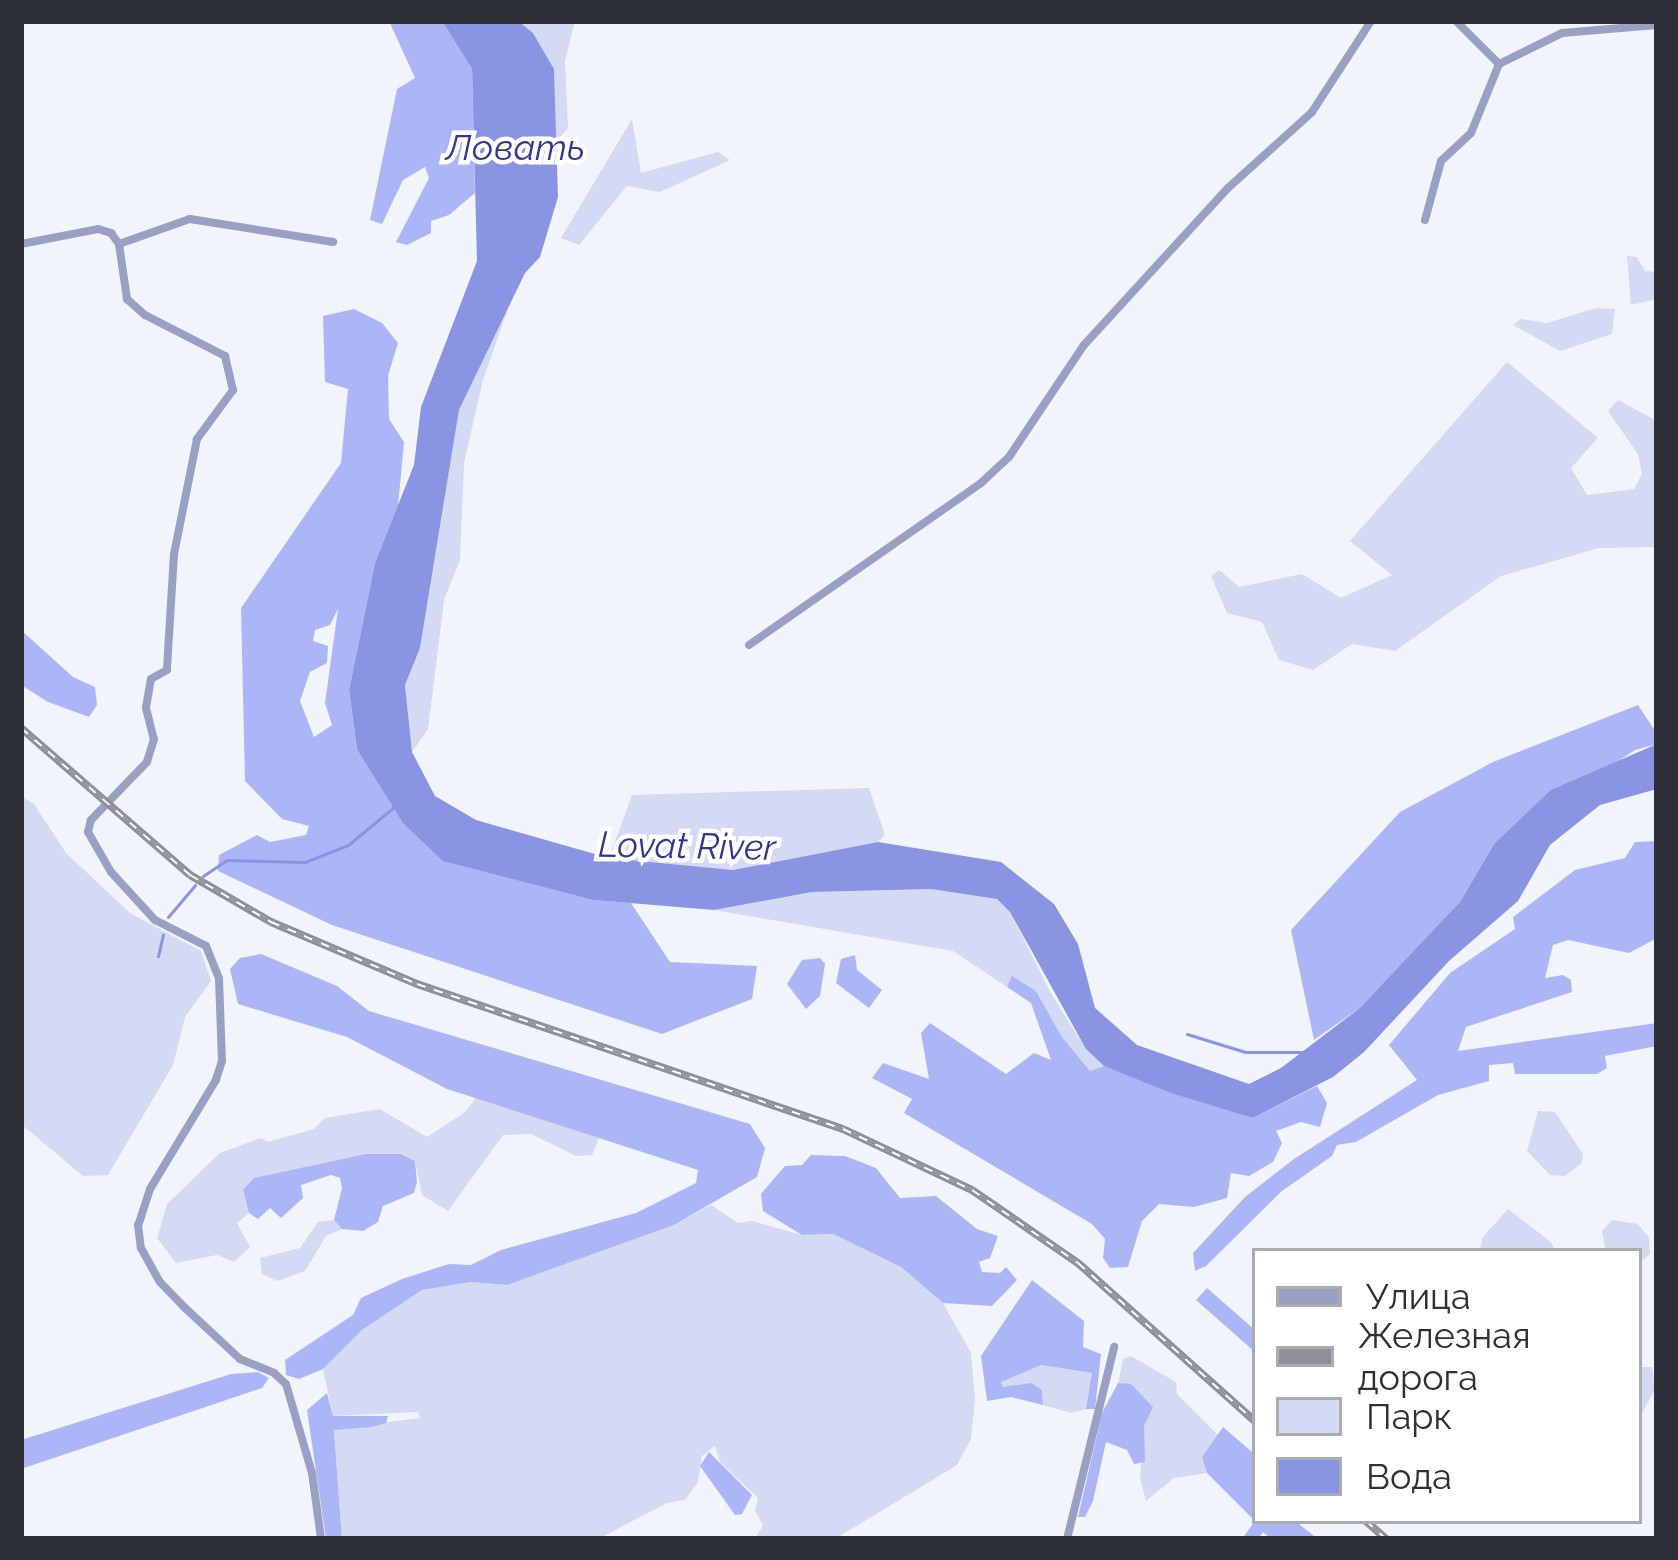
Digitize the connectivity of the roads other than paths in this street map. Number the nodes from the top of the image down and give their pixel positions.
1 (1371, 21) edge
2 (1456, 21) edge
3 (1657, 25) edge
4 (1498, 64) junction
5 (1426, 220) dead end
6 (333, 242) dead end
7 (21, 244) edge
8 (119, 244) junction
9 (749, 645) dead end
10 (1114, 1348) dead end
11 (321, 1539) edge
12 (1067, 1539) edge

1 - 9 street
2 - 4 street
3 - 4 street
4 - 5 street
6 - 8 street
7 - 8 street
8 - 11 street
10 - 12 street

